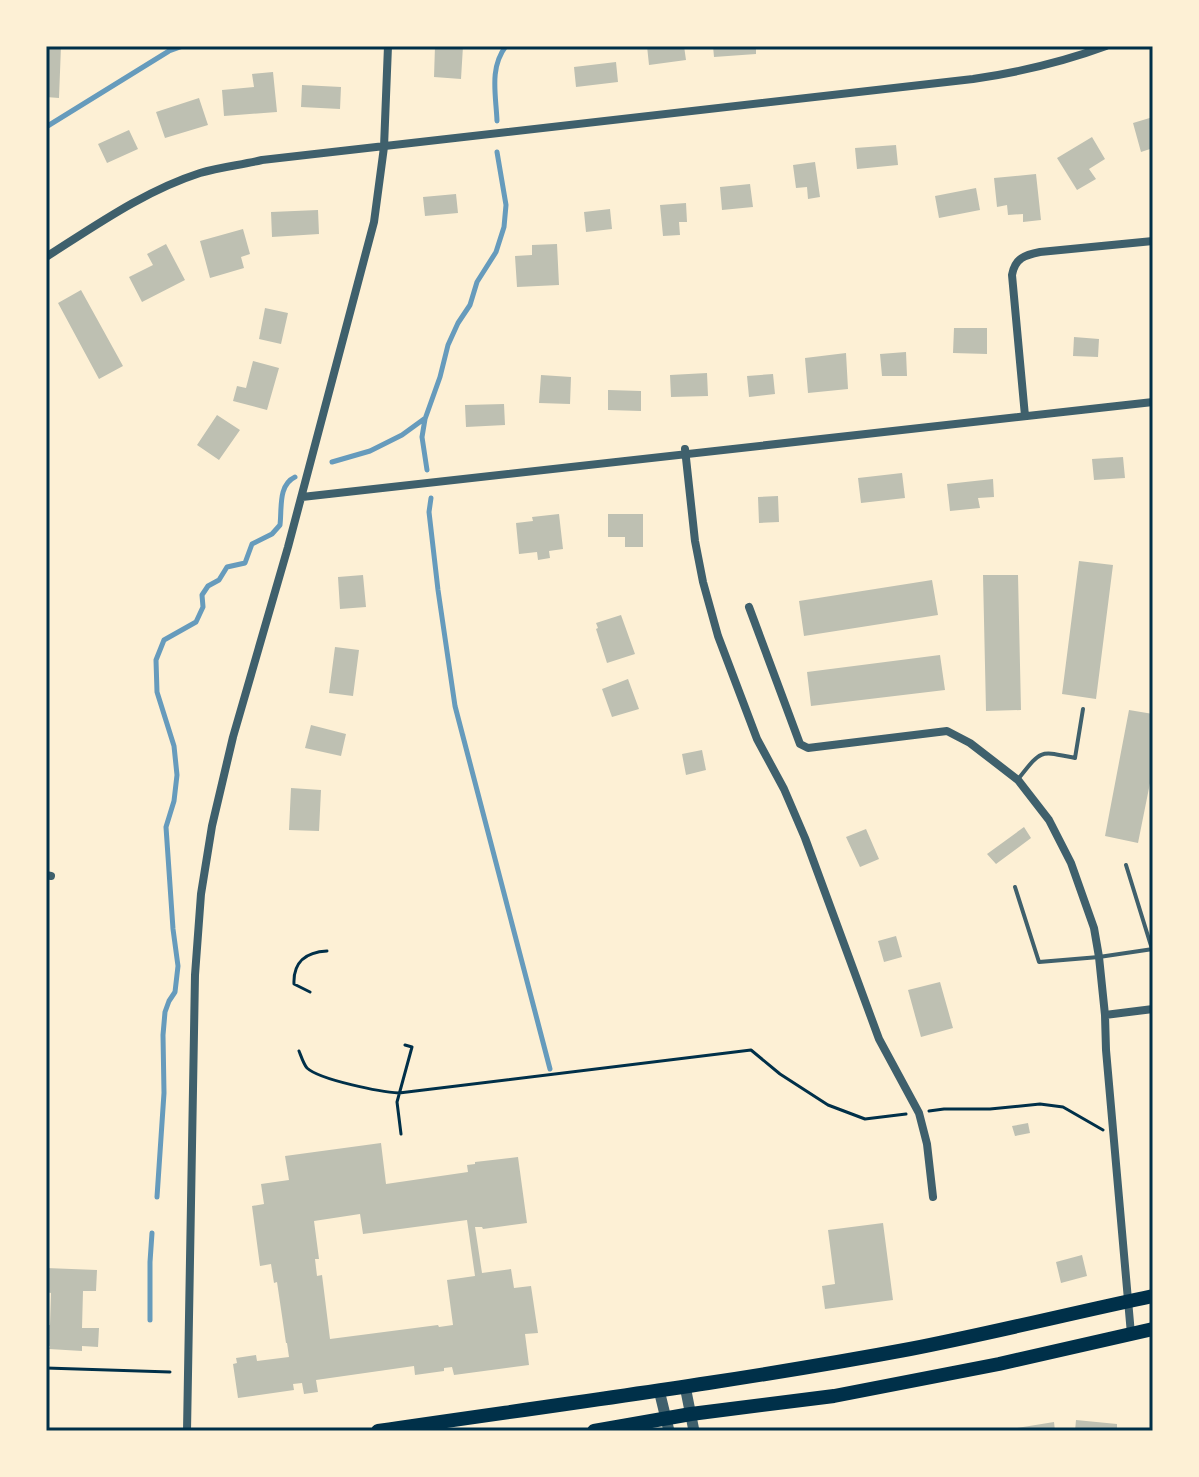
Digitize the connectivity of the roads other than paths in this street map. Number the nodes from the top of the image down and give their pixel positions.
1 (388, 46) edge
2 (1106, 46) edge
3 (384, 147) junction
4 (1153, 241) edge
5 (46, 257) edge
6 (1153, 402) edge
7 (1025, 416) junction
8 (685, 452) junction
9 (302, 497) junction
10 (749, 607) dead end
11 (1083, 709) dead end
12 (1018, 780) junction
13 (1126, 865) dead end
14 (1015, 887) dead end
15 (1152, 949) edge
16 (1099, 957) junction
17 (1153, 1009) edge
18 (1105, 1015) junction
19 (933, 1197) dead end
20 (1153, 1296) edge
21 (1128, 1302) junction
22 (1153, 1329) edge
23 (1131, 1334) junction
24 (685, 1386) junction
25 (659, 1390) junction
26 (691, 1414) junction
27 (668, 1425) edge
28 (187, 1431) edge
29 (378, 1431) edge
30 (594, 1431) edge
31 (694, 1431) edge

1 - 3 street
2 - 3 street
3 - 5 street
3 - 9 street
4 - 7 street
6 - 7 street
7 - 8 street
8 - 9 street
8 - 19 street
9 - 28 street
10 - 12 street
11 - 12 lane
12 - 16 street
13 - 15 lane
14 - 16 lane
15 - 16 lane
16 - 18 street
17 - 18 street
18 - 21 street
20 - 21 main road
21 - 23 street
21 - 24 main road
22 - 23 main road
23 - 26 main road
24 - 25 main road
24 - 26 street
25 - 27 street
25 - 29 main road
26 - 27 main road
26 - 31 street
27 - 30 main road

